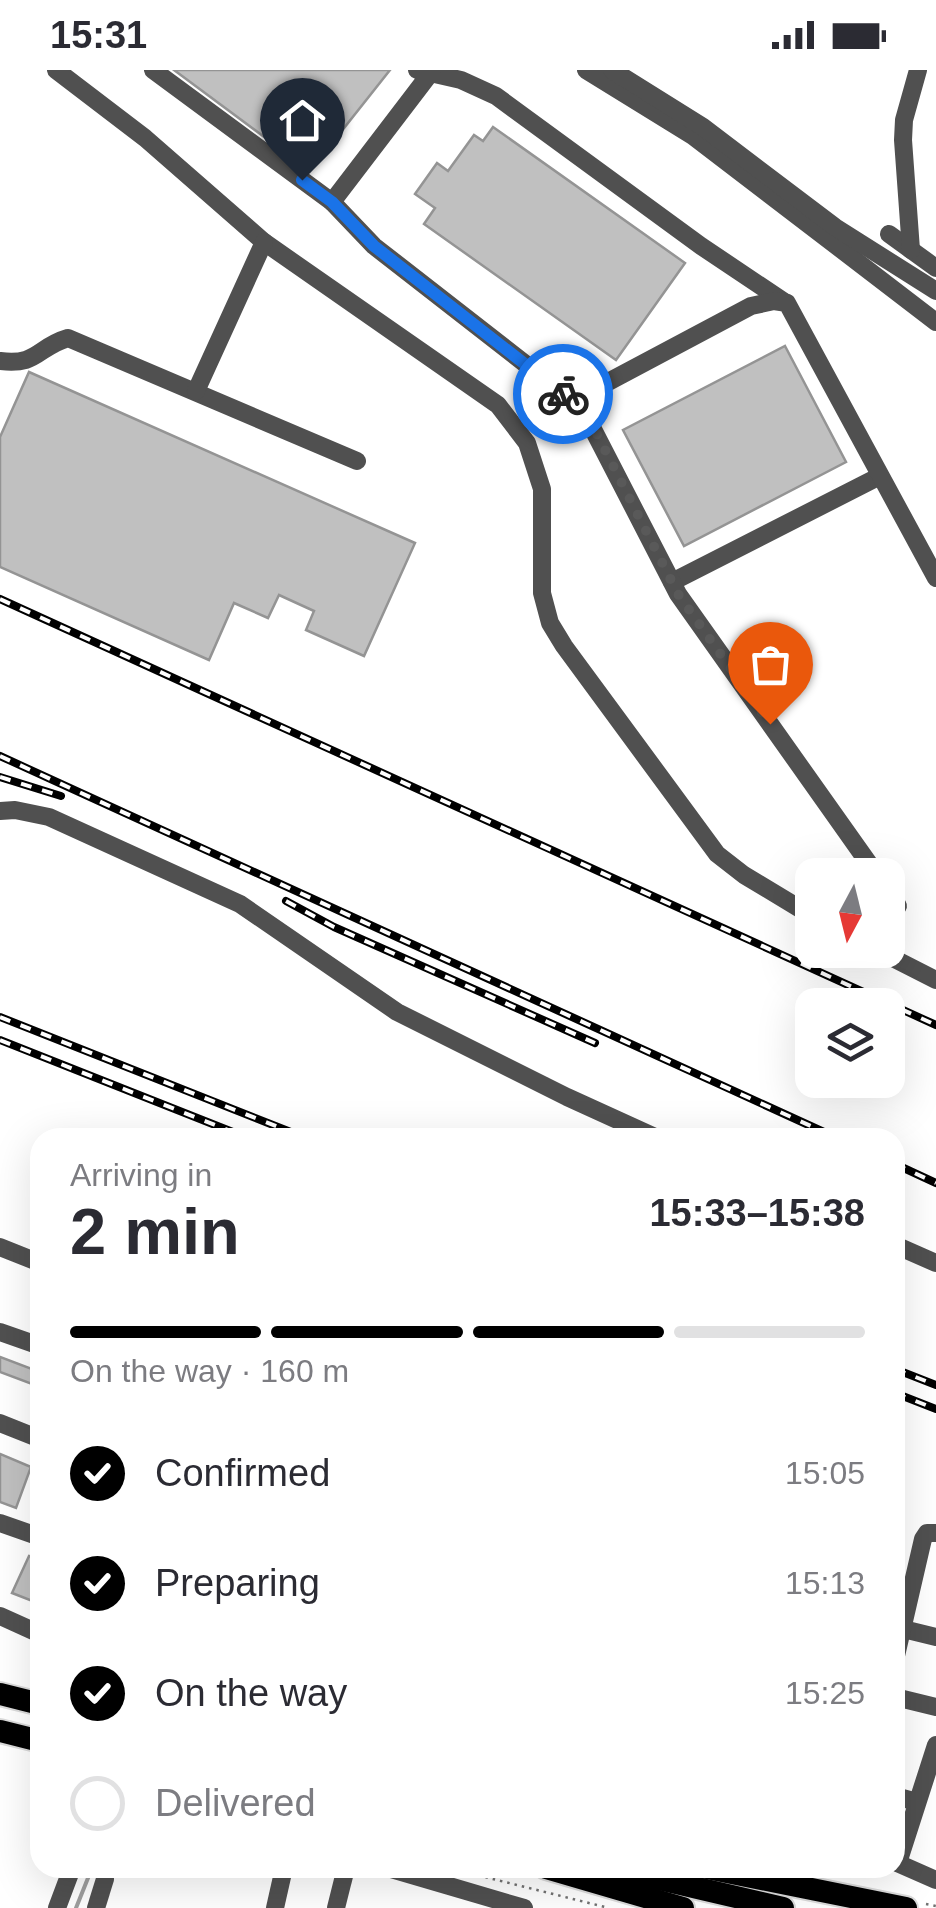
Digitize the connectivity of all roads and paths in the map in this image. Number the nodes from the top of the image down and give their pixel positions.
1 (56, 70) edge
2 (153, 70) edge
3 (417, 70) edge
4 (586, 70) edge
5 (612, 70) edge
6 (918, 70) edge
7 (432, 71) edge
8 (332, 202) junction
9 (888, 234) dead end
10 (264, 242) junction
11 (911, 250) junction
12 (936, 268) edge
13 (936, 290) edge
14 (787, 304) junction
15 (936, 322) edge
16 (0, 361) edge
17 (196, 391) junction
18 (582, 408) junction
19 (357, 461) dead end
20 (880, 476) junction
21 (936, 578) edge
22 (672, 582) junction
23 (0, 811) edge
24 (865, 858) edge
25 (795, 906) edge
26 (905, 964) edge
27 (936, 980) edge
28 (637, 1128) edge
29 (0, 1246) edge
30 (905, 1249) edge
31 (30, 1259) edge
32 (936, 1263) edge
33 (0, 1332) edge
34 (30, 1342) edge
35 (0, 1423) edge
36 (30, 1435) edge
37 (0, 1523) edge
38 (30, 1534) edge
39 (936, 1534) edge
40 (905, 1606) edge
41 (0, 1616) edge
42 (905, 1629) edge
43 (30, 1630) edge
44 (936, 1637) edge
45 (0, 1694) edge
46 (905, 1700) edge
47 (30, 1702) edge
48 (936, 1707) edge
49 (0, 1717) edge
50 (30, 1723) edge
51 (0, 1731) edge
52 (30, 1738) edge
53 (936, 1744) edge
54 (905, 1799) edge
55 (917, 1802) junction
56 (905, 1837) edge
57 (905, 1867) edge
58 (68, 1878) edge
59 (282, 1878) edge
60 (344, 1878) edge
61 (422, 1878) edge
62 (489, 1878) edge
63 (580, 1878) edge
64 (654, 1878) edge
65 (764, 1878) edge
66 (105, 1879) dead end
67 (936, 1880) edge
68 (57, 1908) edge
69 (96, 1908) edge
70 (274, 1908) edge
71 (336, 1908) edge
72 (524, 1908) edge
73 (609, 1908) edge
74 (683, 1908) edge
75 (782, 1908) edge
76 (906, 1908) edge

1 - 10 street
2 - 8 street
3 - 7 street
4 - 15 street
5 - 13 street
6 - 11 street
7 - 8 street
7 - 14 street
8 - 18 street
9 - 11 street
10 - 17 street
10 - 25 street
11 - 12 street
14 - 18 street
14 - 20 street
16 - 17 street
17 - 19 street
18 - 22 street
20 - 21 street
20 - 22 street
22 - 24 street
23 - 28 street
26 - 27 street
29 - 31 street
30 - 32 street
33 - 34 street
35 - 36 street
37 - 38 street
39 - 40 street
41 - 43 street
42 - 44 street
45 - 47 main road
46 - 48 street
49 - 50 main road
51 - 52 main road
53 - 55 street
54 - 55 street
55 - 56 street
57 - 67 street
58 - 68 street
59 - 70 street
60 - 71 street
61 - 72 street
62 - 73 path
63 - 74 main road
64 - 75 main road
65 - 76 main road
66 - 69 street

